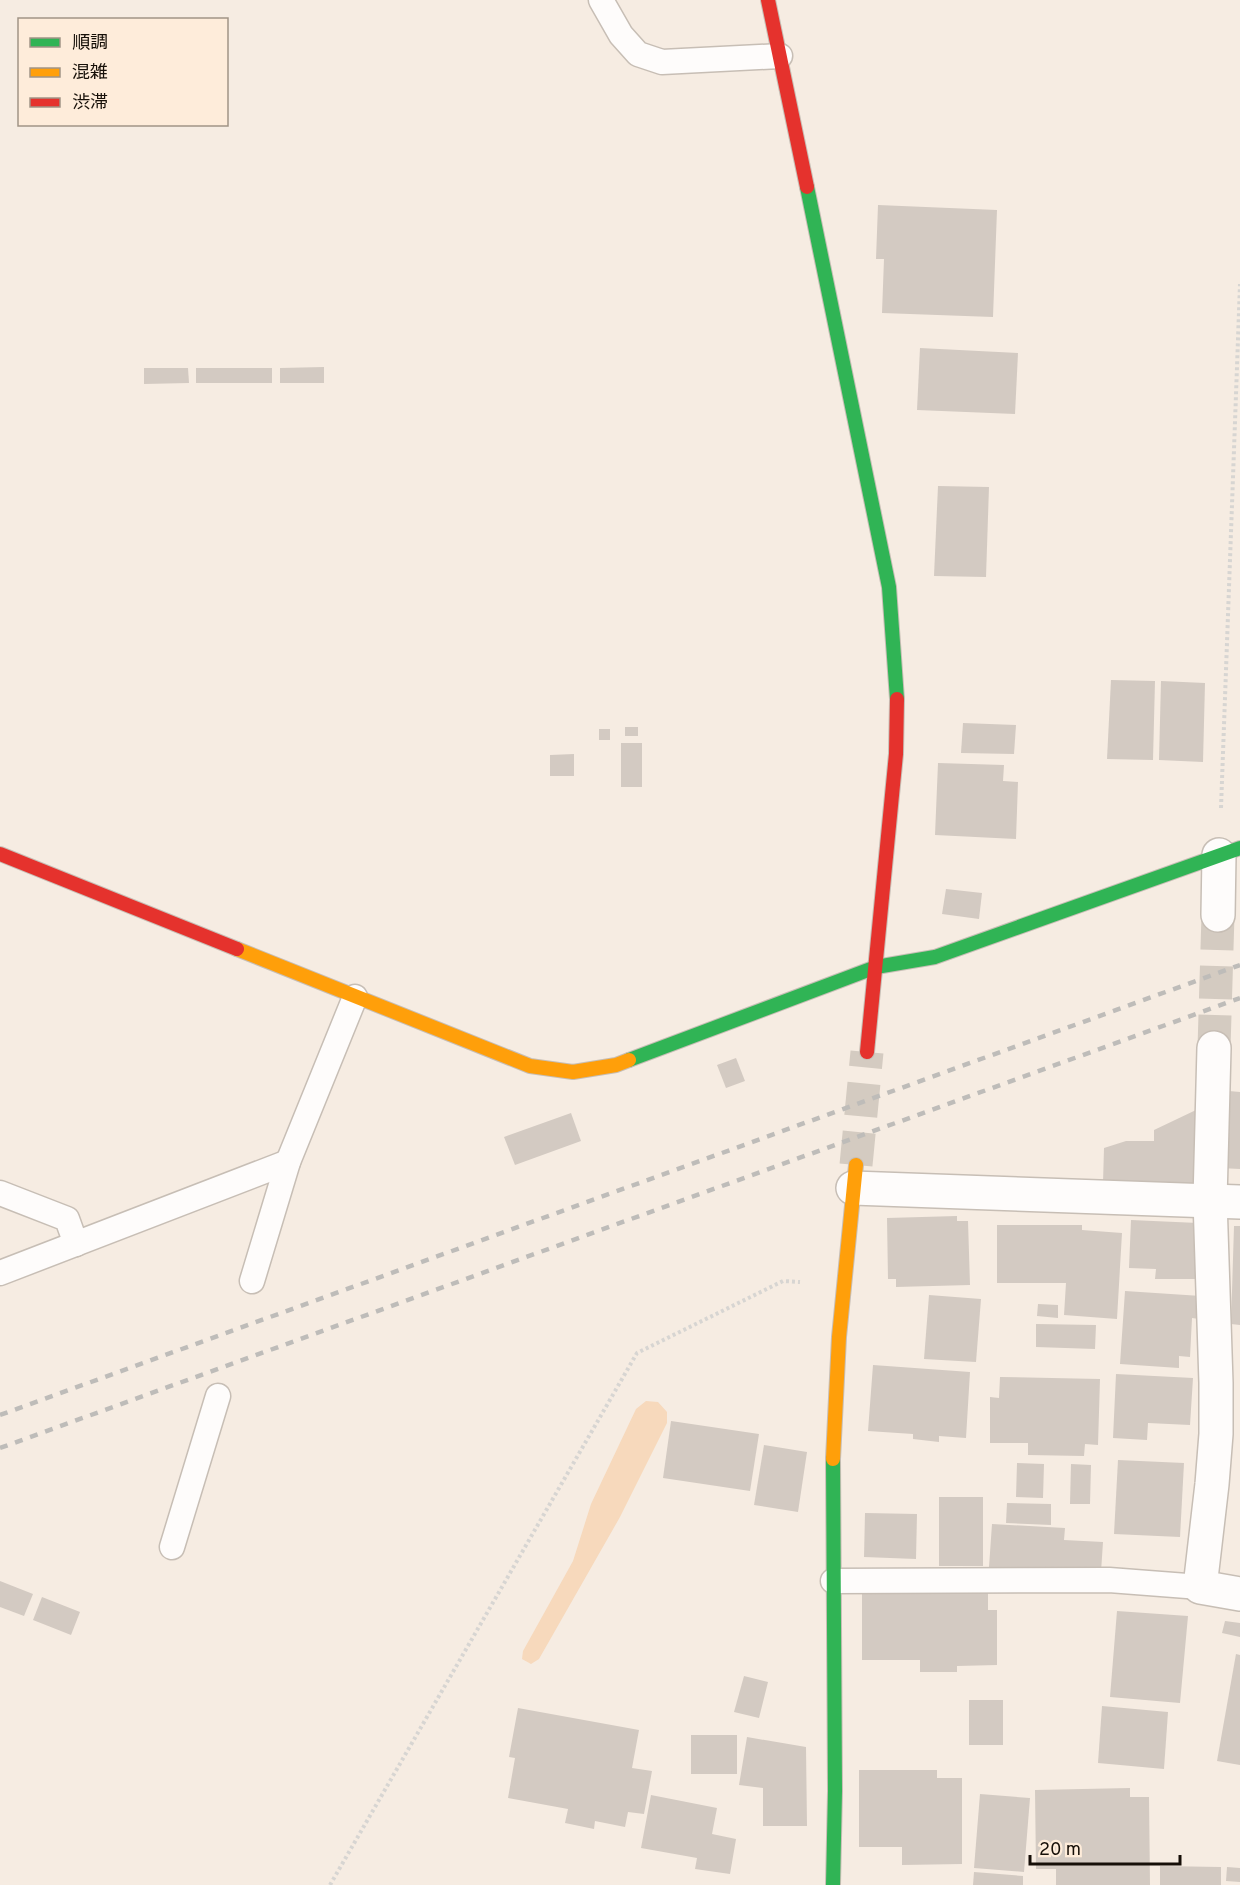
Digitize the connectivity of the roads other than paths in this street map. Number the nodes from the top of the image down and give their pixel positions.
1 (601, 0) edge
2 (768, 0) edge
3 (780, 56) junction
4 (1230, 851) edge
5 (0, 854) edge
6 (1218, 915) tunnel mouth
7 (876, 967) junction
8 (355, 997) junction
9 (1214, 1048) tunnel mouth
10 (867, 1052) tunnel mouth
11 (288, 1162) junction
12 (854, 1176) joint
13 (0, 1193) edge
14 (1225, 1201) edge
15 (76, 1244) junction
16 (0, 1273) edge
17 (252, 1281) dead end
18 (218, 1396) dead end
19 (172, 1547) dead end
20 (833, 1581) junction
21 (1200, 1587) junction
22 (1240, 1594) edge
23 (834, 1885) edge

1 - 3 lane
2 - 3 street
3 - 7 street
4 - 6 street
4 - 7 street
5 - 8 street
7 - 8 street
7 - 10 street
8 - 11 lane
9 - 14 street
11 - 15 lane
11 - 17 lane
12 - 14 street
12 - 20 street
13 - 15 lane
14 - 21 street
15 - 16 lane
18 - 19 lane
20 - 21 lane
20 - 23 street
21 - 22 street

